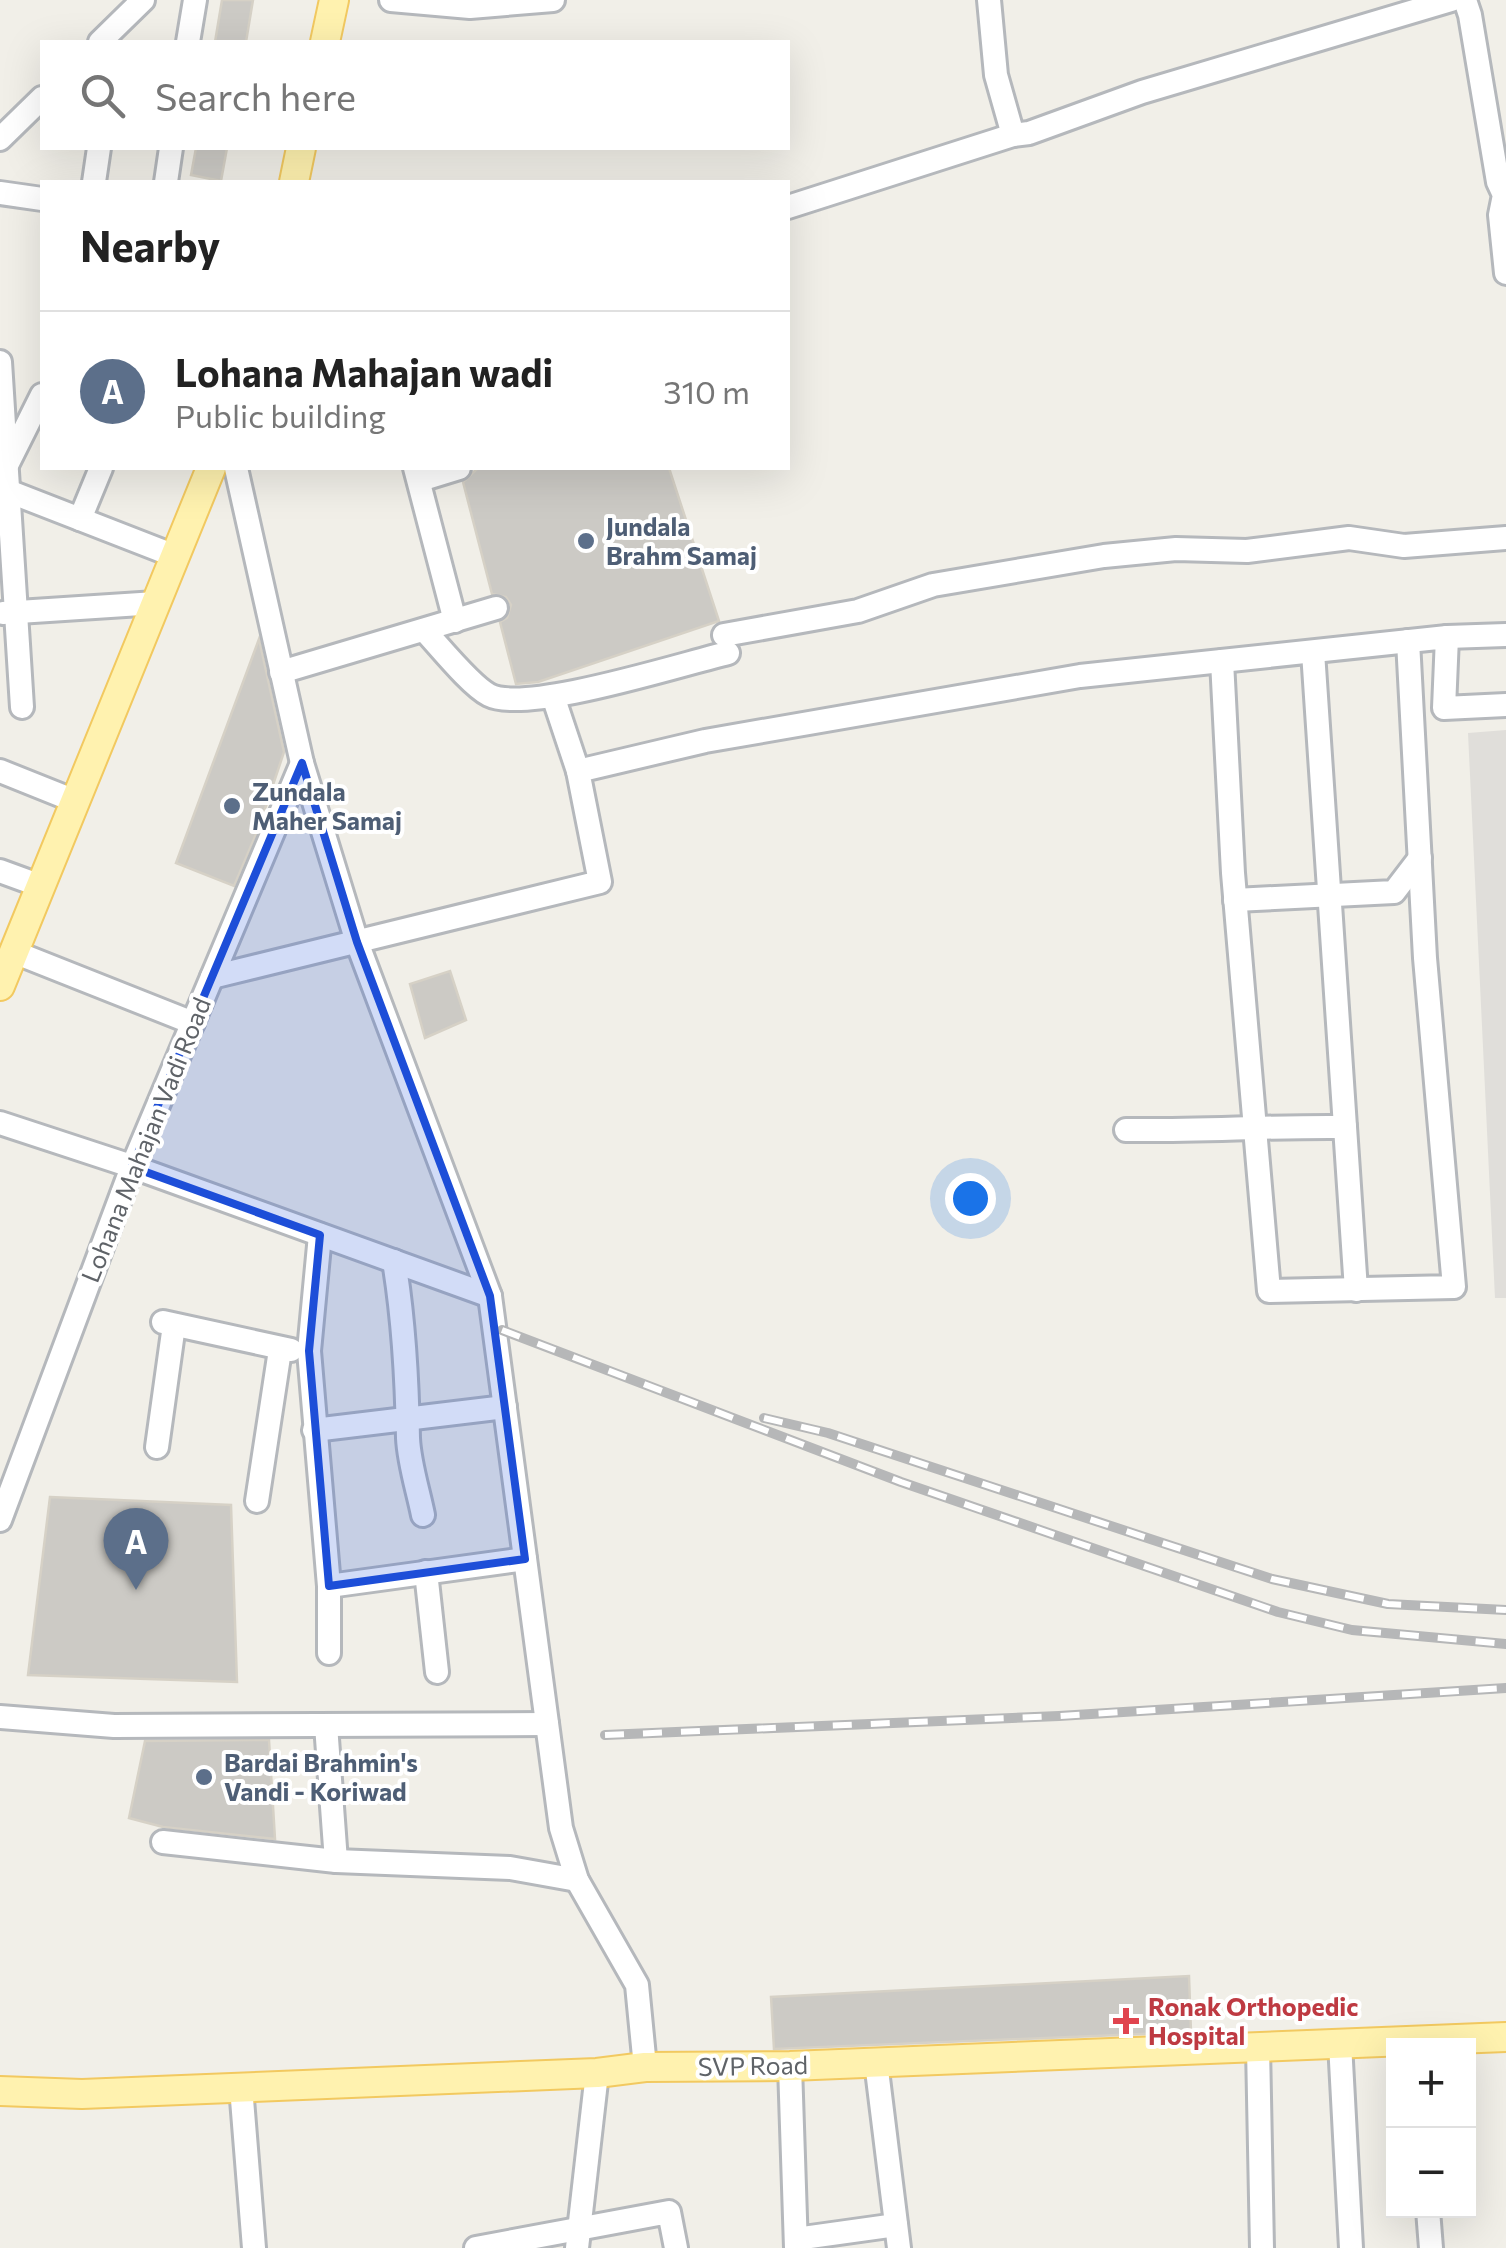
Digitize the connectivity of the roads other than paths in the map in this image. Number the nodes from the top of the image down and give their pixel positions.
1 (144, 0) edge
2 (195, 0) edge
3 (334, 0) edge
4 (391, 0) edge
5 (553, 0) edge
6 (990, 0) edge
7 (1451, 0) edge
8 (1465, 0) edge
9 (110, 37) edge
10 (188, 40) edge
11 (325, 40) edge
12 (40, 100) edge
13 (1013, 135) junction
14 (0, 139) edge
15 (99, 150) edge
16 (171, 150) edge
17 (302, 150) edge
18 (94, 180) edge
19 (166, 180) edge
20 (294, 180) edge
21 (0, 193) edge
22 (40, 198) edge
23 (790, 206) edge
24 (1506, 274) edge
25 (0, 362) edge
26 (40, 399) edge
27 (6, 466) junction
28 (100, 470) edge
29 (210, 470) edge
30 (236, 470) edge
31 (445, 470) edge
32 (418, 474) edge
33 (8, 491) junction
34 (80, 519) junction
35 (1506, 538) edge
36 (175, 556) junction
37 (156, 603) junction
38 (496, 608) dead end
39 (8, 613) edge
40 (455, 620) junction
41 (424, 630) junction
42 (1506, 636) edge
43 (1447, 638) junction
44 (1408, 642) junction
45 (1313, 652) junction
46 (1222, 661) junction
47 (281, 672) junction
48 (553, 696) junction
49 (1506, 705) edge
50 (22, 707) dead end
51 (302, 763) junction
52 (0, 771) edge
53 (578, 771) junction
54 (75, 801) junction
55 (1420, 858) junction
56 (0, 871) edge
57 (40, 886) junction
58 (1330, 894) junction
59 (1235, 900) junction
60 (357, 942) junction
61 (14, 952) junction
62 (212, 977) junction
63 (0, 986) edge
64 (192, 1023) junction
65 (0, 1123) edge
66 (1253, 1126) junction
67 (1345, 1127) junction
68 (1126, 1130) dead end
69 (132, 1167) junction
70 (320, 1235) junction
71 (394, 1261) junction
72 (1356, 1290) junction
73 (490, 1296) junction
74 (280, 1350) junction
75 (309, 1351) junction
76 (505, 1407) junction
77 (410, 1417) junction
78 (314, 1430) junction
79 (157, 1447) dead end
80 (256, 1501) dead end
81 (423, 1514) dead end
82 (0, 1520) edge
83 (525, 1558) junction
84 (426, 1572) junction
85 (329, 1586) junction
86 (329, 1653) dead end
87 (437, 1672) dead end
88 (0, 1717) edge
89 (547, 1724) junction
90 (326, 1725) junction
91 (163, 1842) dead end
92 (336, 1861) junction
93 (577, 1880) junction
94 (1506, 2037) edge
95 (1476, 2039) edge
96 (1386, 2043) edge
97 (1340, 2044) junction
98 (1258, 2047) junction
99 (876, 2062) junction
100 (790, 2066) junction
101 (645, 2067) junction
102 (597, 2074) junction
103 (241, 2087) junction
104 (0, 2091) edge
105 (1429, 2218) edge
106 (898, 2236) edge
107 (578, 2239) edge
108 (796, 2244) edge
109 (501, 2245) edge
110 (254, 2248) edge
111 (476, 2248) edge
112 (676, 2248) edge
113 (1262, 2248) edge
114 (1351, 2248) edge
115 (1431, 2248) edge

1 - 9 street
2 - 10 street
3 - 11 main road
4 - 5 street
6 - 13 street
7 - 13 street
8 - 24 street
12 - 14 street
13 - 23 street
15 - 18 street
16 - 19 street
17 - 20 main road
21 - 22 street
25 - 27 street
26 - 27 street
27 - 33 street
28 - 34 street
29 - 36 main road
30 - 47 street
31 - 32 street
32 - 40 street
33 - 34 street
33 - 39 street
34 - 36 street
35 - 48 street
36 - 37 main road
37 - 39 street
37 - 54 main road
38 - 40 street
39 - 50 street
40 - 41 street
41 - 47 street
41 - 48 street
42 - 43 street
43 - 44 street
43 - 49 street
44 - 45 street
44 - 55 street
45 - 46 street
45 - 58 street
46 - 53 street
46 - 59 street
47 - 51 street
48 - 53 street
51 - 60 street
51 - 62 street, Lohana Mahajan Vadi Road
52 - 54 street
53 - 60 street
54 - 57 main road
55 - 58 street
55 - 72 street
56 - 57 street
57 - 61 main road
58 - 59 street
58 - 67 street
59 - 66 street
60 - 62 street
60 - 73 street
61 - 63 main road
61 - 64 street
62 - 64 street, Lohana Mahajan Vadi Road
64 - 69 street, Lohana Mahajan Vadi Road
65 - 69 street
66 - 67 street
66 - 68 street
66 - 72 street
67 - 72 street
69 - 70 street
69 - 82 street, Lohana Mahajan Vadi Road
70 - 71 street
70 - 75 street
71 - 73 street
71 - 77 street
73 - 76 street
74 - 75 street
74 - 79 street
74 - 80 street
75 - 78 street
76 - 77 street
76 - 83 street
77 - 78 street
77 - 81 street
78 - 85 street
83 - 84 street
83 - 89 street
84 - 85 street
84 - 87 street
85 - 86 street
88 - 90 street
89 - 90 street
89 - 93 street
90 - 92 street
91 - 92 street
92 - 93 street
93 - 101 street
94 - 95 main road, SVP Road
96 - 97 main road, SVP Road
97 - 98 main road, SVP Road
97 - 114 street
98 - 99 main road, SVP Road
98 - 113 street
99 - 100 main road, SVP Road
99 - 106 street
100 - 101 main road, SVP Road
100 - 108 street
101 - 102 main road, SVP Road
102 - 103 main road, SVP Road
102 - 107 street
103 - 104 main road, SVP Road
103 - 110 street
105 - 115 street
106 - 108 street
107 - 109 street
107 - 112 street
109 - 111 street

